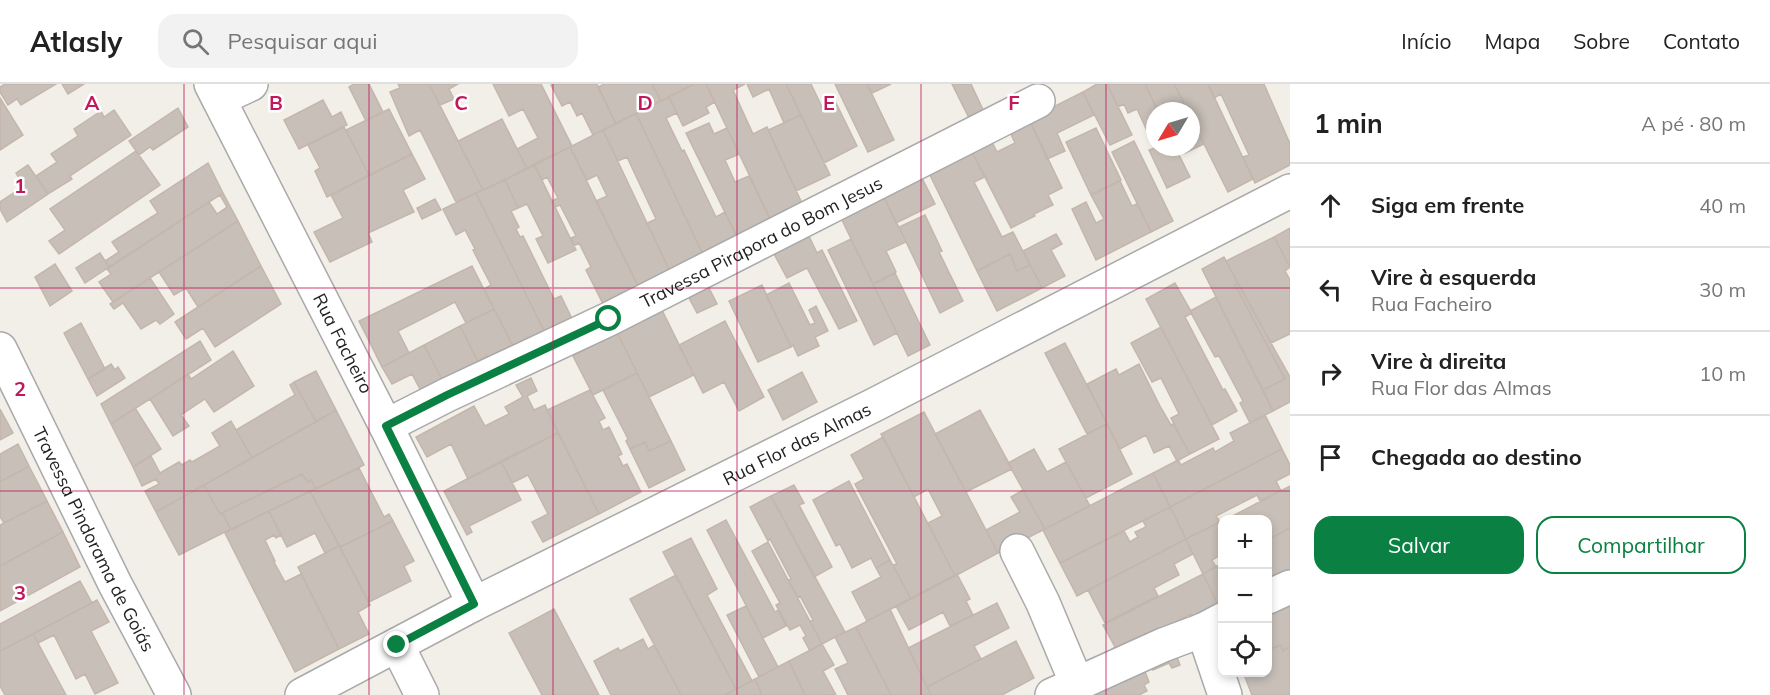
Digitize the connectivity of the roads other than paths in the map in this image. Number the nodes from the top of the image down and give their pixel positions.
1 (251, 84) edge
2 (215, 91) edge
3 (1038, 101) dead end
4 (1290, 191) edge
5 (0, 349) edge
6 (386, 426) junction
7 (1017, 551) dead end
8 (1290, 587) edge
9 (1272, 595) edge
10 (474, 604) junction
11 (1213, 625) edge
12 (397, 645) junction
13 (1064, 690) edge
14 (174, 695) edge
15 (303, 695) edge
16 (422, 695) edge
17 (1225, 695) edge

1 - 2 street
2 - 6 street, Rua Facheiro
3 - 6 street, Travessa Pirapora do Bom Jesus
4 - 10 street, Rua Flor das Almas
5 - 14 street, Travessa Pindorama de Goiás
6 - 10 street, Rua Facheiro
7 - 13 street
8 - 9 street
10 - 12 street, Rua Flor das Almas
11 - 13 street
11 - 17 street
12 - 15 street, Rua Flor das Almas
12 - 16 street

